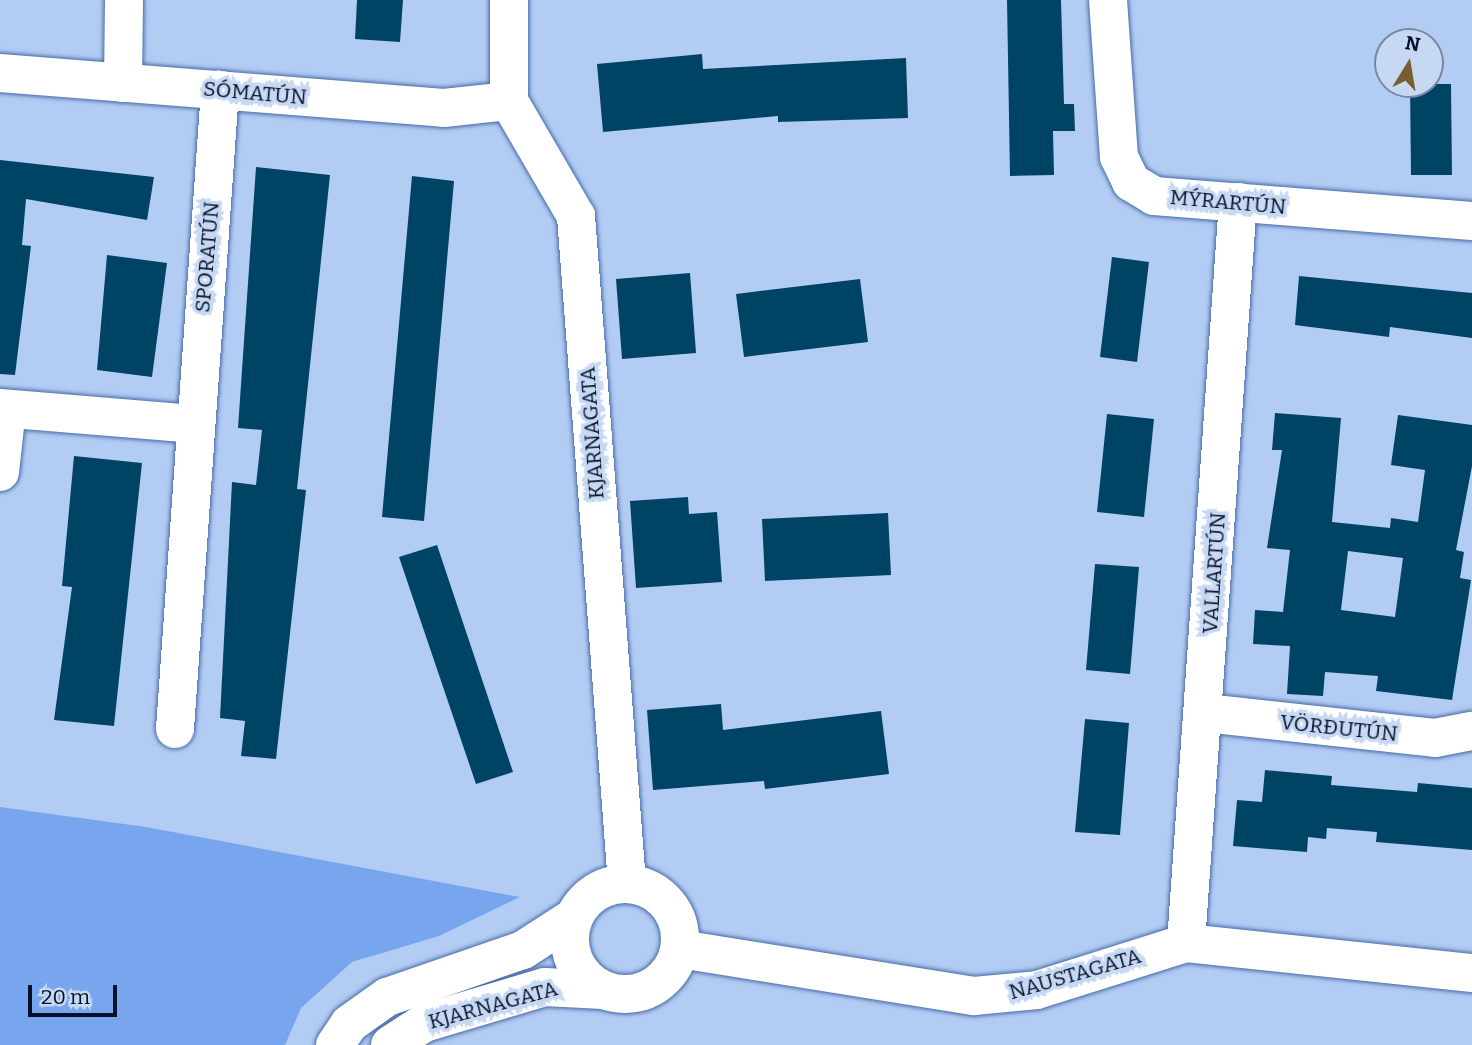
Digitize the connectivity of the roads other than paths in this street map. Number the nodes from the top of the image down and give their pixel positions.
1 (124, 0) edge
2 (509, 0) edge
3 (1108, 0) edge
4 (0, 73) edge
5 (123, 83) junction
6 (220, 90) junction
7 (509, 101) junction
8 (1238, 202) junction
9 (1472, 221) edge
10 (4, 409) edge
11 (193, 424) junction
12 (0, 472) edge
13 (1205, 713) junction
14 (175, 729) dead end
15 (1472, 731) edge
16 (627, 884) junction
17 (574, 917) junction
18 (1186, 943) junction
19 (680, 949) junction
20 (1472, 973) edge
21 (603, 990) junction
22 (335, 1045) edge
23 (390, 1045) edge

1 - 5 street
2 - 7 street
3 - 8 street, MÝRARTÚN
4 - 5 street, SÓMATÚN
5 - 6 street, SÓMATÚN
6 - 7 street, SÓMATÚN
6 - 11 street, SPORATÚN
7 - 16 street, KJARNAGATA
8 - 9 street, MÝRARTÚN
8 - 13 street, VALLARTÚN
10 - 11 street
10 - 12 street
11 - 14 street, SPORATÚN
13 - 15 street, VÖRÐUTÚN
13 - 18 street, VALLARTÚN
16 - 17 street
16 - 19 street
17 - 21 street
17 - 22 street, KJARNAGATA
18 - 19 street, NAUSTAGATA
18 - 20 street, NAUSTAGATA
19 - 21 street
21 - 23 street, KJARNAGATA

